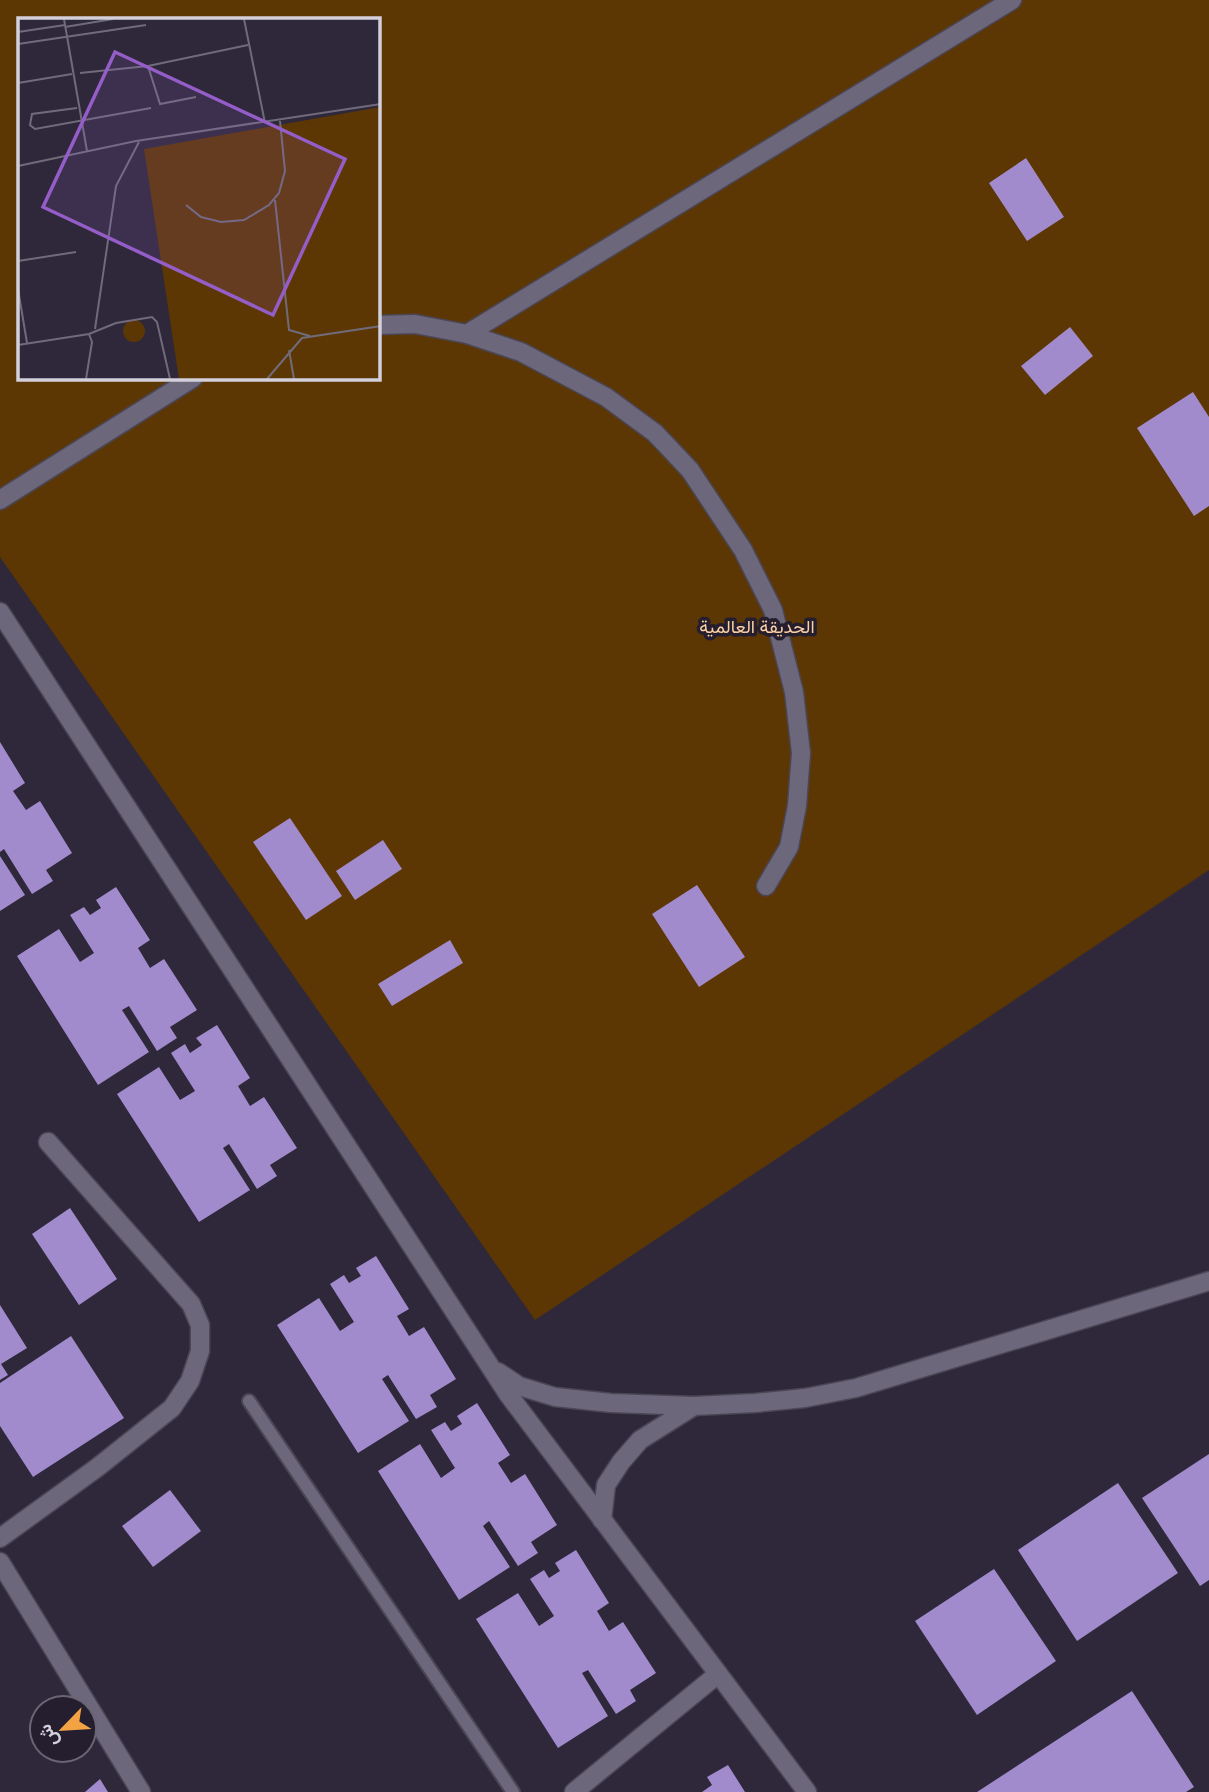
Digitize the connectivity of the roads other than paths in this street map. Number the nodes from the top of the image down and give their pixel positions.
1 (1012, 0) edge
2 (380, 325) edge
3 (467, 334) junction
4 (191, 380) edge
5 (0, 500) edge
6 (2, 619) edge
7 (766, 886) dead end
8 (48, 1142) dead end
9 (1209, 1281) edge
10 (491, 1367) junction
11 (249, 1401) dead end
12 (694, 1406) junction
13 (602, 1520) junction
14 (0, 1538) edge
15 (0, 1562) edge
16 (718, 1674) junction
17 (141, 1792) edge
18 (513, 1792) edge
19 (574, 1792) edge
20 (807, 1792) edge

1 - 3 street
2 - 3 street
3 - 7 street
4 - 5 street
6 - 10 street
8 - 14 street
9 - 12 street
10 - 12 street
10 - 13 street
11 - 18 lane
12 - 13 street
13 - 16 street
15 - 17 street
16 - 19 street
16 - 20 street

